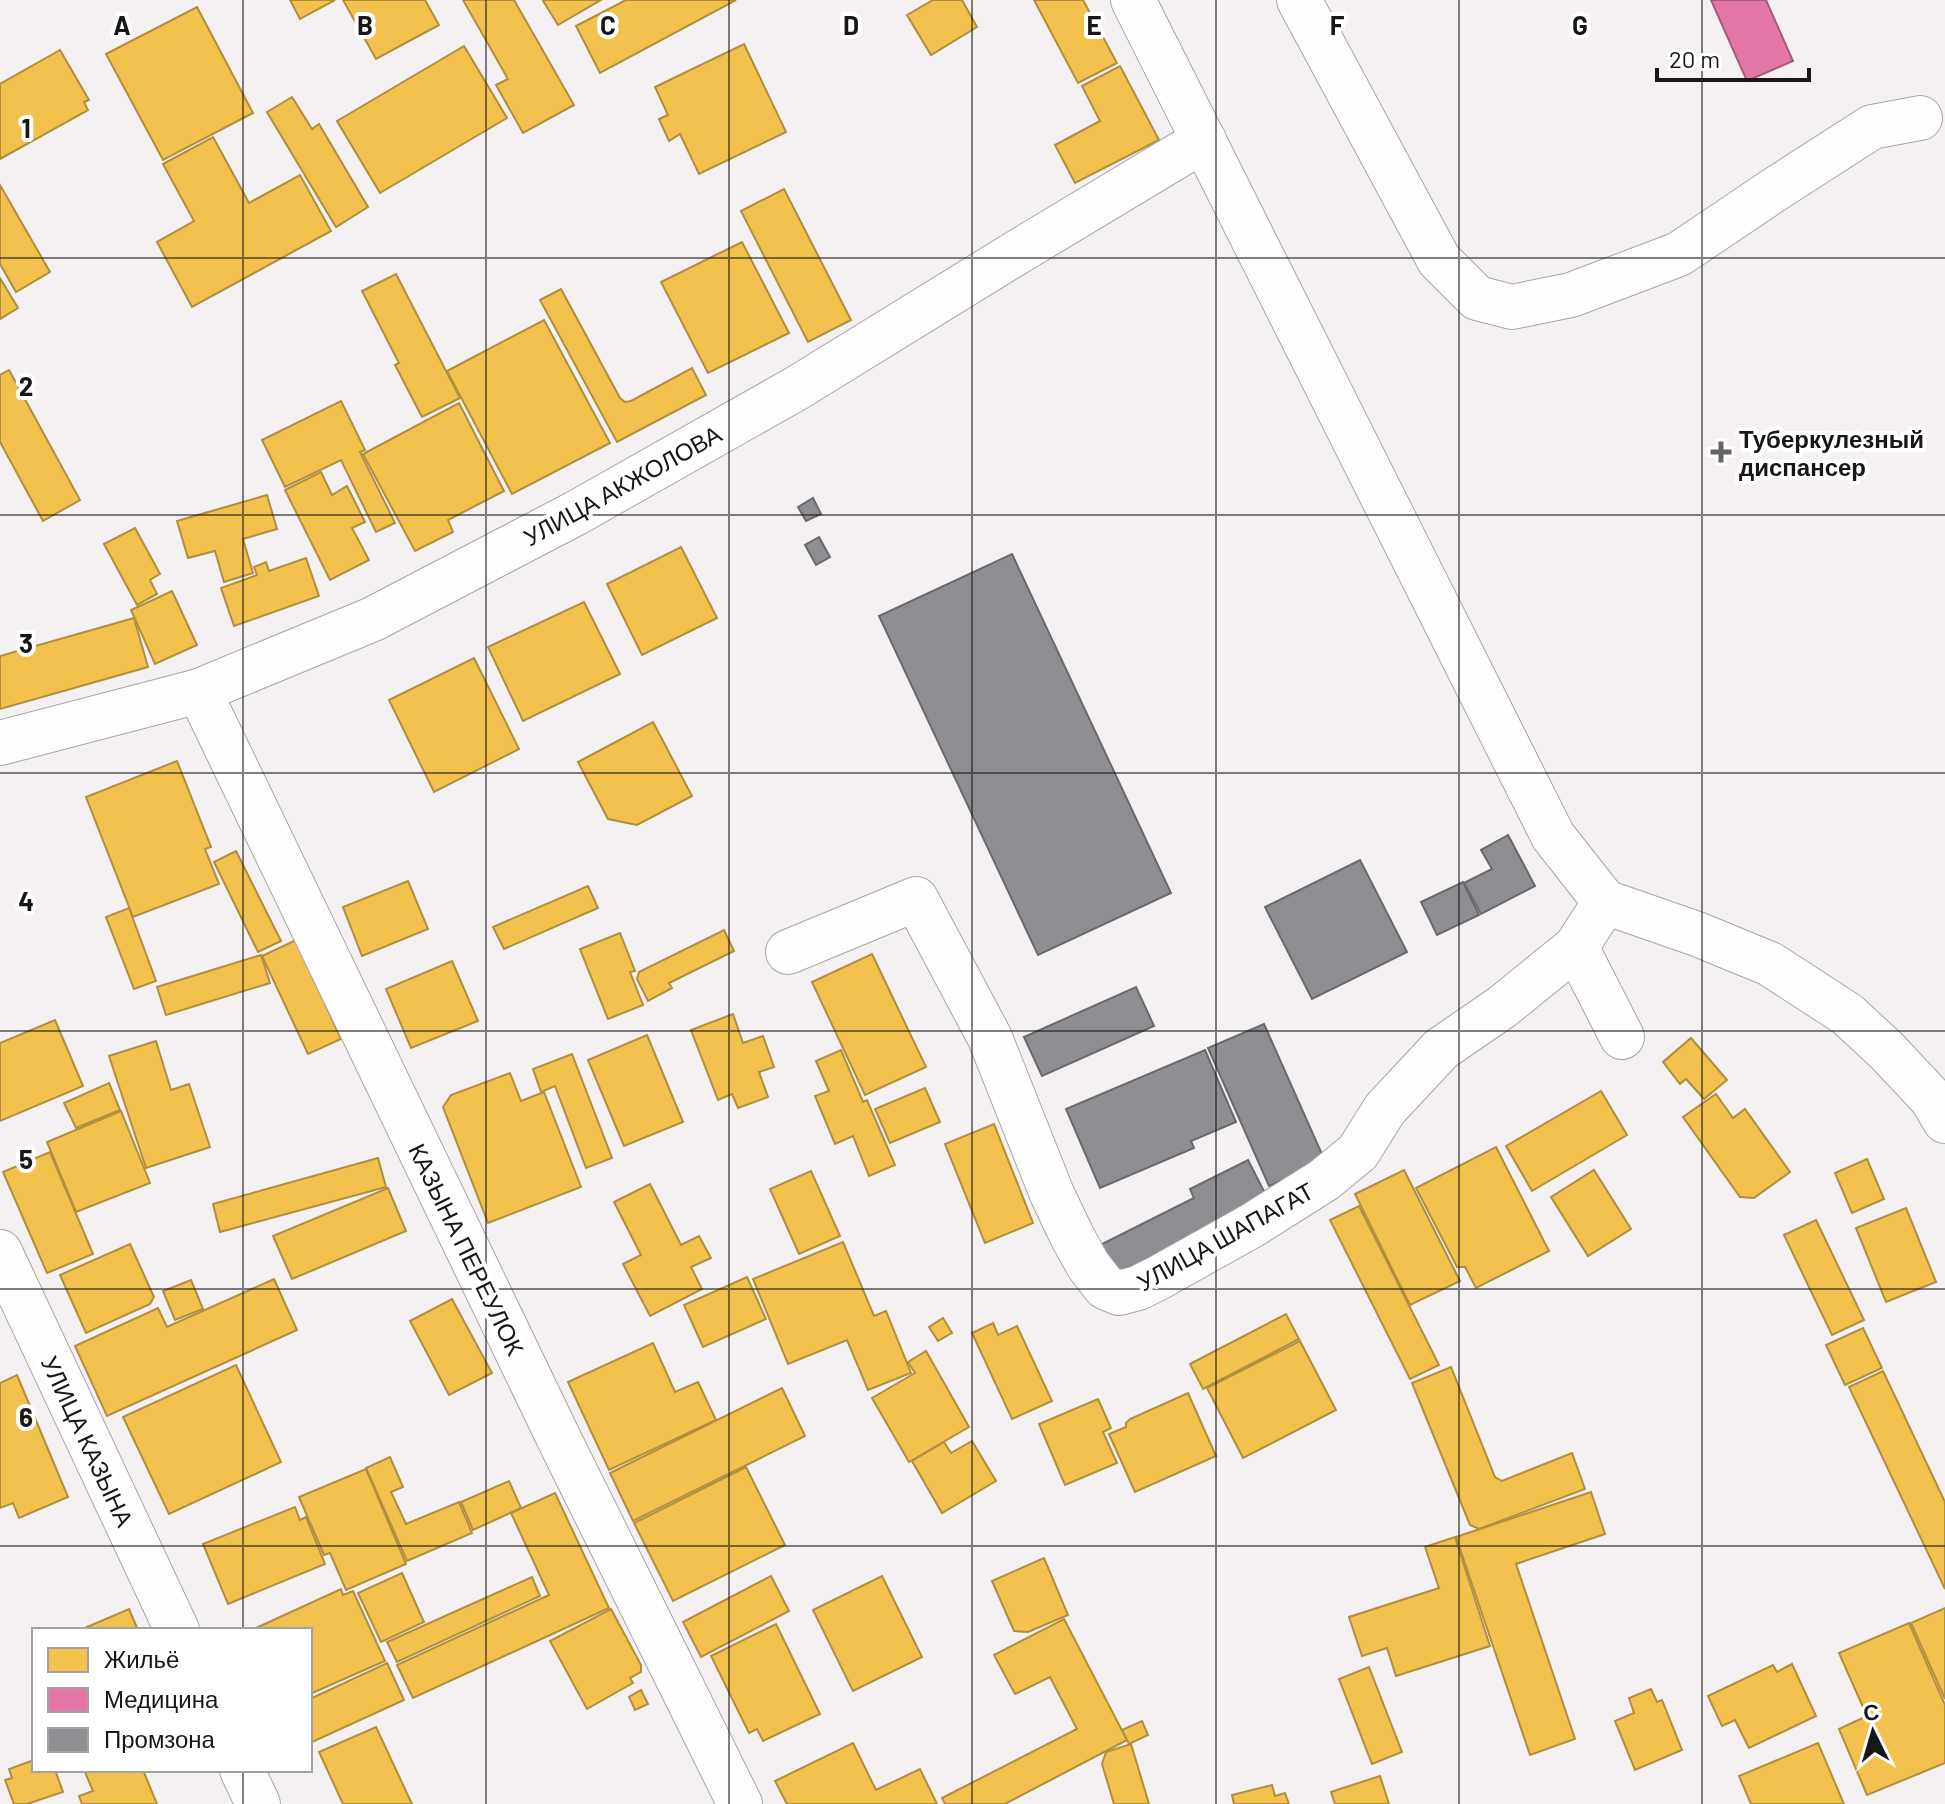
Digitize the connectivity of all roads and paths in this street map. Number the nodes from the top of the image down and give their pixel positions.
1 (1133, 0) edge
2 (1299, 0) edge
3 (1920, 118) dead end
4 (1204, 140) junction
5 (199, 691) junction
6 (0, 743) edge
7 (1605, 902) junction
8 (1576, 947) junction
9 (788, 952) dead end
10 (1622, 1037) dead end
11 (1945, 1121) edge
12 (0, 1252) edge
13 (176, 1628) edge
14 (243, 1772) edge
15 (258, 1804) edge
16 (740, 1804) edge

1 - 4 street
2 - 3 street
4 - 5 street, УЛИЦА АКЖОЛОВА
4 - 7 street
5 - 6 street, УЛИЦА АКЖОЛОВА
5 - 16 street, КАЗЫНА ПЕРЕУЛОК
7 - 8 street, УЛИЦА ШАПАГАТ
7 - 11 street
8 - 9 street, УЛИЦА ШАПАГАТ
8 - 10 street
12 - 13 street, УЛИЦА КАЗЫНА
14 - 15 street

